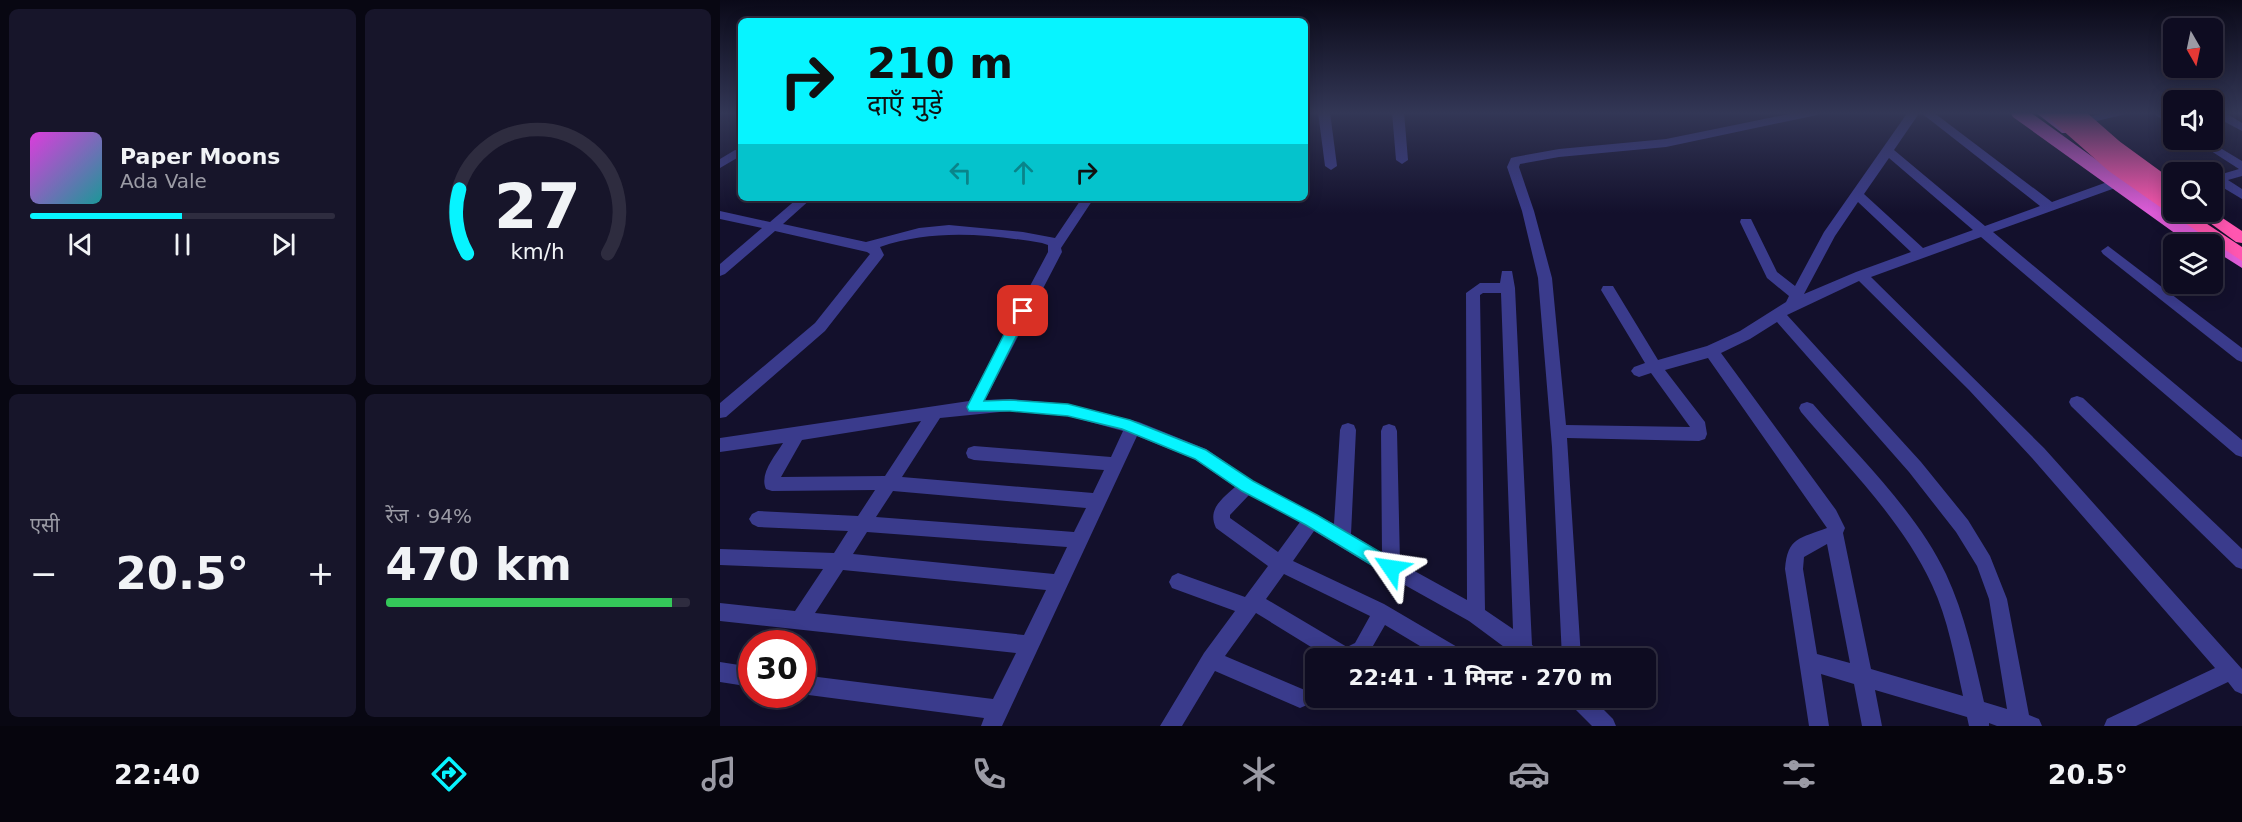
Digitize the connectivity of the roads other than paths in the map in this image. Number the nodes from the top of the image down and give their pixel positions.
1 (1328, 146) edge
2 (1401, 146) edge
3 (1635, 146) edge
4 (1890, 146) edge
5 (1970, 146) edge
6 (2065, 146) edge
7 (2076, 146) edge
8 (2092, 146) edge
9 (2093, 146) edge
10 (2114, 146) edge
11 (1887, 150) junction
12 (2216, 150) edge
13 (738, 154) edge
14 (1402, 160) dead end
15 (720, 164) edge
16 (1331, 166) dead end
17 (2242, 166) edge
18 (2242, 172) edge
19 (2223, 178) edge
20 (2125, 180) junction
21 (2223, 184) edge
22 (2163, 188) edge
23 (2163, 190) edge
24 (1857, 194) junction
25 (2242, 195) edge
26 (2163, 199) edge
27 (803, 201) edge
28 (1086, 201) edge
29 (2049, 206) junction
30 (720, 214) edge
31 (1746, 222) dead end
32 (2194, 222) edge
33 (2200, 222) edge
34 (2218, 222) edge
35 (773, 227) junction
36 (1982, 230) junction
37 (2188, 234) edge
38 (2242, 238) edge
39 (1056, 246) junction
40 (867, 247) junction
41 (2108, 251) dead end
42 (2242, 251) edge
43 (1920, 253) junction
44 (2242, 255) edge
45 (2223, 260) edge
46 (726, 261) edge
47 (2242, 263) edge
48 (720, 271) edge
49 (2242, 273) edge
50 (1861, 275) junction
51 (1608, 290) dead end
52 (1789, 305) junction
53 (1710, 351) junction
54 (2242, 356) edge
55 (1647, 369) junction
56 (2078, 402) dead end
57 (974, 407) junction
58 (1807, 408) dead end
59 (936, 411) junction
60 (720, 412) edge
61 (1133, 427) junction
62 (1348, 430) dead end
63 (1389, 431) dead end
64 (1558, 431) junction
65 (797, 434) junction
66 (720, 445) edge
67 (2242, 450) edge
68 (974, 453) dead end
69 (1115, 464) junction
70 (889, 483) junction
71 (1247, 486) junction
72 (1097, 501) junction
73 (758, 519) dead end
74 (1312, 520) junction
75 (862, 524) junction
76 (1834, 533) junction
77 (1342, 537) junction
78 (1078, 540) junction
79 (720, 557) edge
80 (838, 561) junction
81 (2242, 561) edge
82 (1279, 563) junction
83 (1391, 568) junction
84 (1179, 582) dead end
85 (1058, 583) junction
86 (1251, 604) junction
87 (720, 612) edge
88 (1382, 613) junction
89 (1476, 615) junction
90 (800, 620) junction
91 (1028, 645) junction
92 (1440, 648) edge
93 (1521, 648) edge
94 (1528, 648) edge
95 (1570, 648) edge
96 (1211, 660) junction
97 (1808, 661) junction
98 (720, 672) edge
99 (738, 675) edge
100 (1864, 677) junction
101 (2236, 678) edge
102 (816, 687) edge
103 (1300, 698) dead end
104 (1588, 708) edge
105 (994, 718) edge
106 (1977, 718) edge
107 (2026, 725) edge
108 (1170, 726) edge
109 (1606, 726) edge
110 (1819, 726) edge
111 (1872, 726) edge
112 (2114, 726) edge

1 - 16 street
2 - 14 street
3 - 64 street
4 - 11 street
5 - 29 street
6 - 37 highway, bridge
7 - 20 highway
8 - 26 highway, bridge
9 - 23 highway
10 - 22 highway, bridge
11 - 24 street
11 - 36 street
12 - 17 street
13 - 15 street
18 - 19 street
20 - 29 street
20 - 47 highway
21 - 25 street
24 - 43 street
24 - 52 street
27 - 35 street
28 - 39 street
29 - 36 street
30 - 35 street
31 - 52 street
32 - 44 highway
33 - 42 highway
34 - 38 highway
35 - 40 street
35 - 46 street
36 - 43 street
36 - 67 street
39 - 40 street
39 - 57 street
40 - 60 street
41 - 54 street
43 - 50 street
45 - 49 highway
46 - 48 street
50 - 52 street
50 - 101 street
51 - 55 street
52 - 53 street
52 - 107 street
53 - 55 street
53 - 76 street
55 - 64 street
56 - 81 street
57 - 59 street
57 - 61 street
58 - 106 street
59 - 65 street
59 - 70 street
61 - 69 street
61 - 71 street
62 - 77 street
63 - 83 street
64 - 95 street
65 - 66 street
65 - 70 street
68 - 69 street
69 - 72 street
70 - 72 street
70 - 75 street
71 - 74 street
71 - 82 street
72 - 78 street
73 - 75 street
74 - 77 street
74 - 82 street
75 - 78 street
75 - 80 street
76 - 97 street
76 - 100 street
77 - 83 street
78 - 85 street
79 - 80 street
80 - 85 street
80 - 90 street
82 - 86 street
82 - 88 street
83 - 89 street
84 - 86 street
85 - 91 street
86 - 88 street
86 - 96 street
87 - 90 street
88 - 92 street
89 - 93 street
89 - 94 street
90 - 91 street
91 - 105 street
96 - 103 street
96 - 108 street
97 - 100 street
97 - 110 street
98 - 99 street
100 - 106 street
100 - 111 street
101 - 112 street
102 - 105 street
104 - 109 street
106 - 107 street

